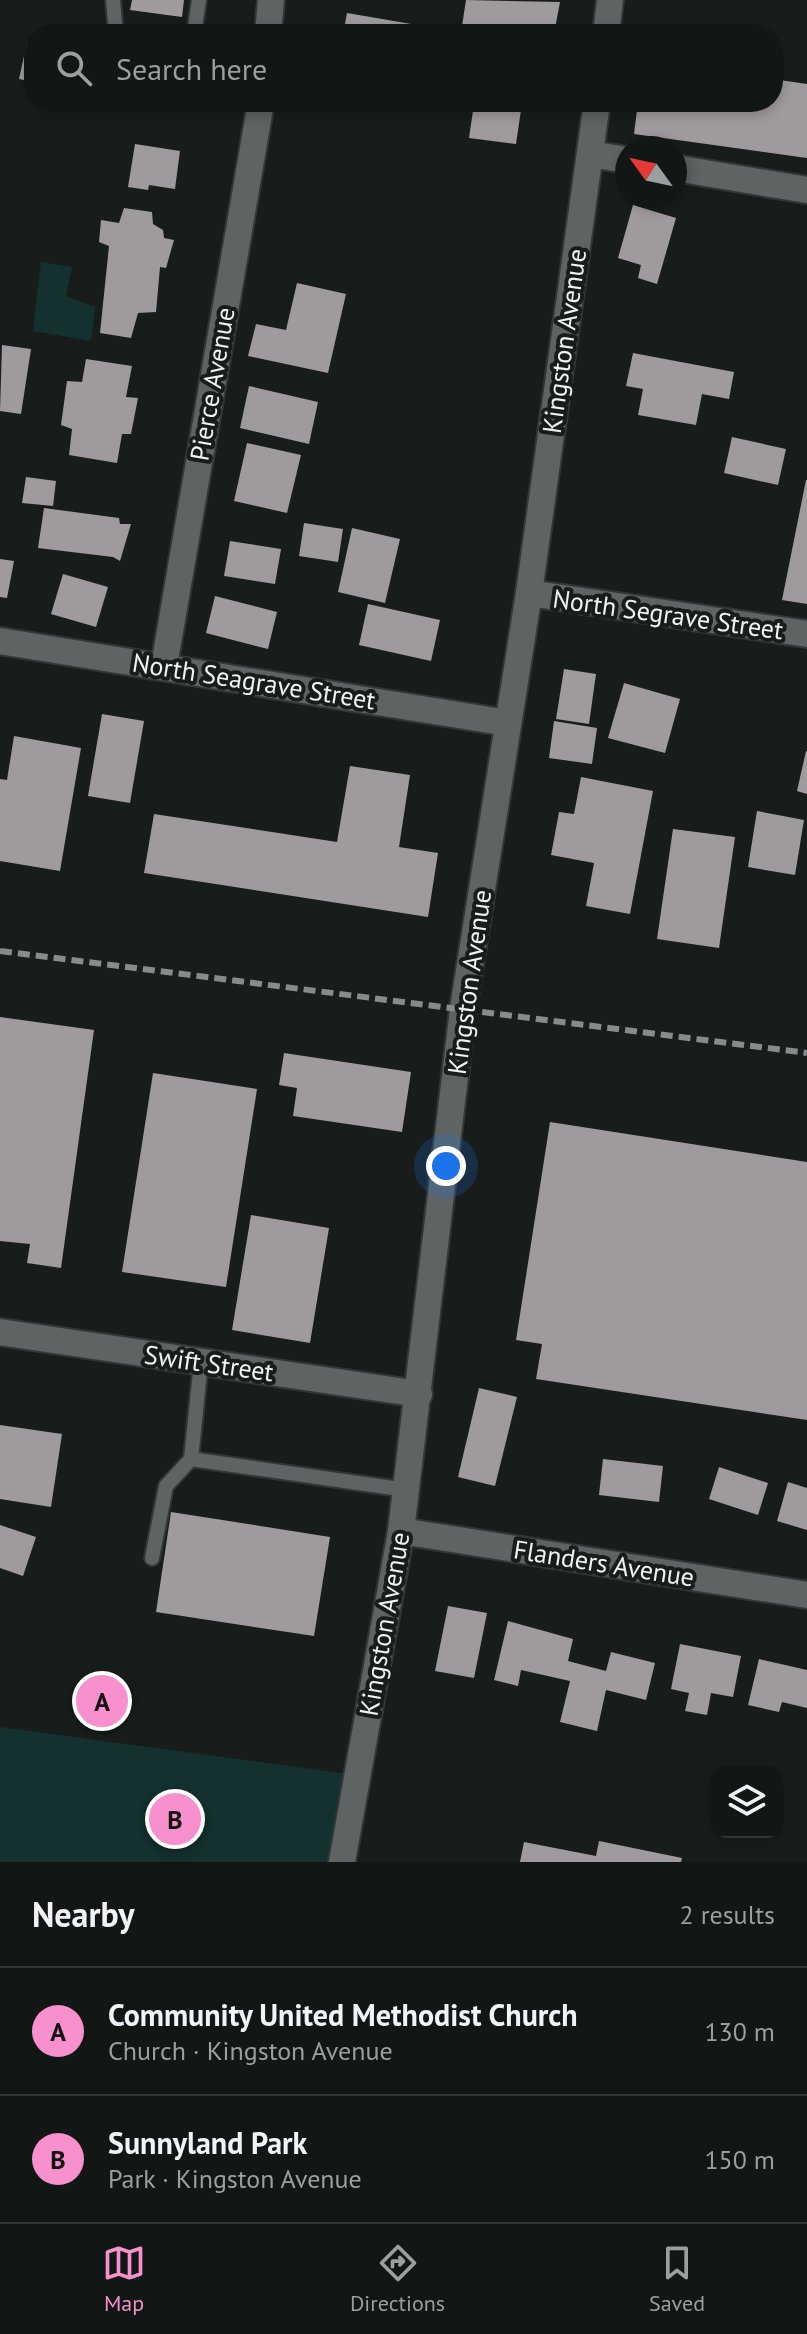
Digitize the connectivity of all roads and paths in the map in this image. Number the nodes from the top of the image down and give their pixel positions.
1 (113, 0) edge
2 (199, 0) edge
3 (271, 0) edge
4 (610, 0) edge
5 (115, 24) edge
6 (195, 24) edge
7 (269, 24) edge
8 (607, 24) edge
9 (259, 112) edge
10 (596, 112) edge
11 (590, 154) junction
12 (615, 158) edge
13 (687, 170) edge
14 (807, 190) edge
15 (529, 593) junction
16 (807, 634) edge
17 (0, 641) edge
18 (164, 666) junction
19 (508, 723) junction
20 (0, 1332) edge
21 (201, 1362) junction
22 (419, 1394) junction
23 (191, 1459) junction
24 (407, 1490) junction
25 (401, 1531) junction
26 (152, 1558) dead end
27 (807, 1595) edge
28 (342, 1862) edge

1 - 5 lane
2 - 6 lane
3 - 7 street
4 - 8 street
9 - 18 street, Pierce Avenue
10 - 11 street, Kingston Avenue
11 - 12 street
11 - 15 street, Kingston Avenue
13 - 14 street
15 - 16 street, North Segrave Street
15 - 19 street, Kingston Avenue
17 - 18 street, North Seagrave Street
18 - 19 street, North Seagrave Street
19 - 22 street, Kingston Avenue
20 - 21 street, Swift Street
21 - 22 street, Swift Street
21 - 23 lane
22 - 24 street, Kingston Avenue
23 - 24 lane
23 - 26 lane
24 - 25 street, Kingston Avenue
25 - 27 street, Flanders Avenue
25 - 28 street, Kingston Avenue

